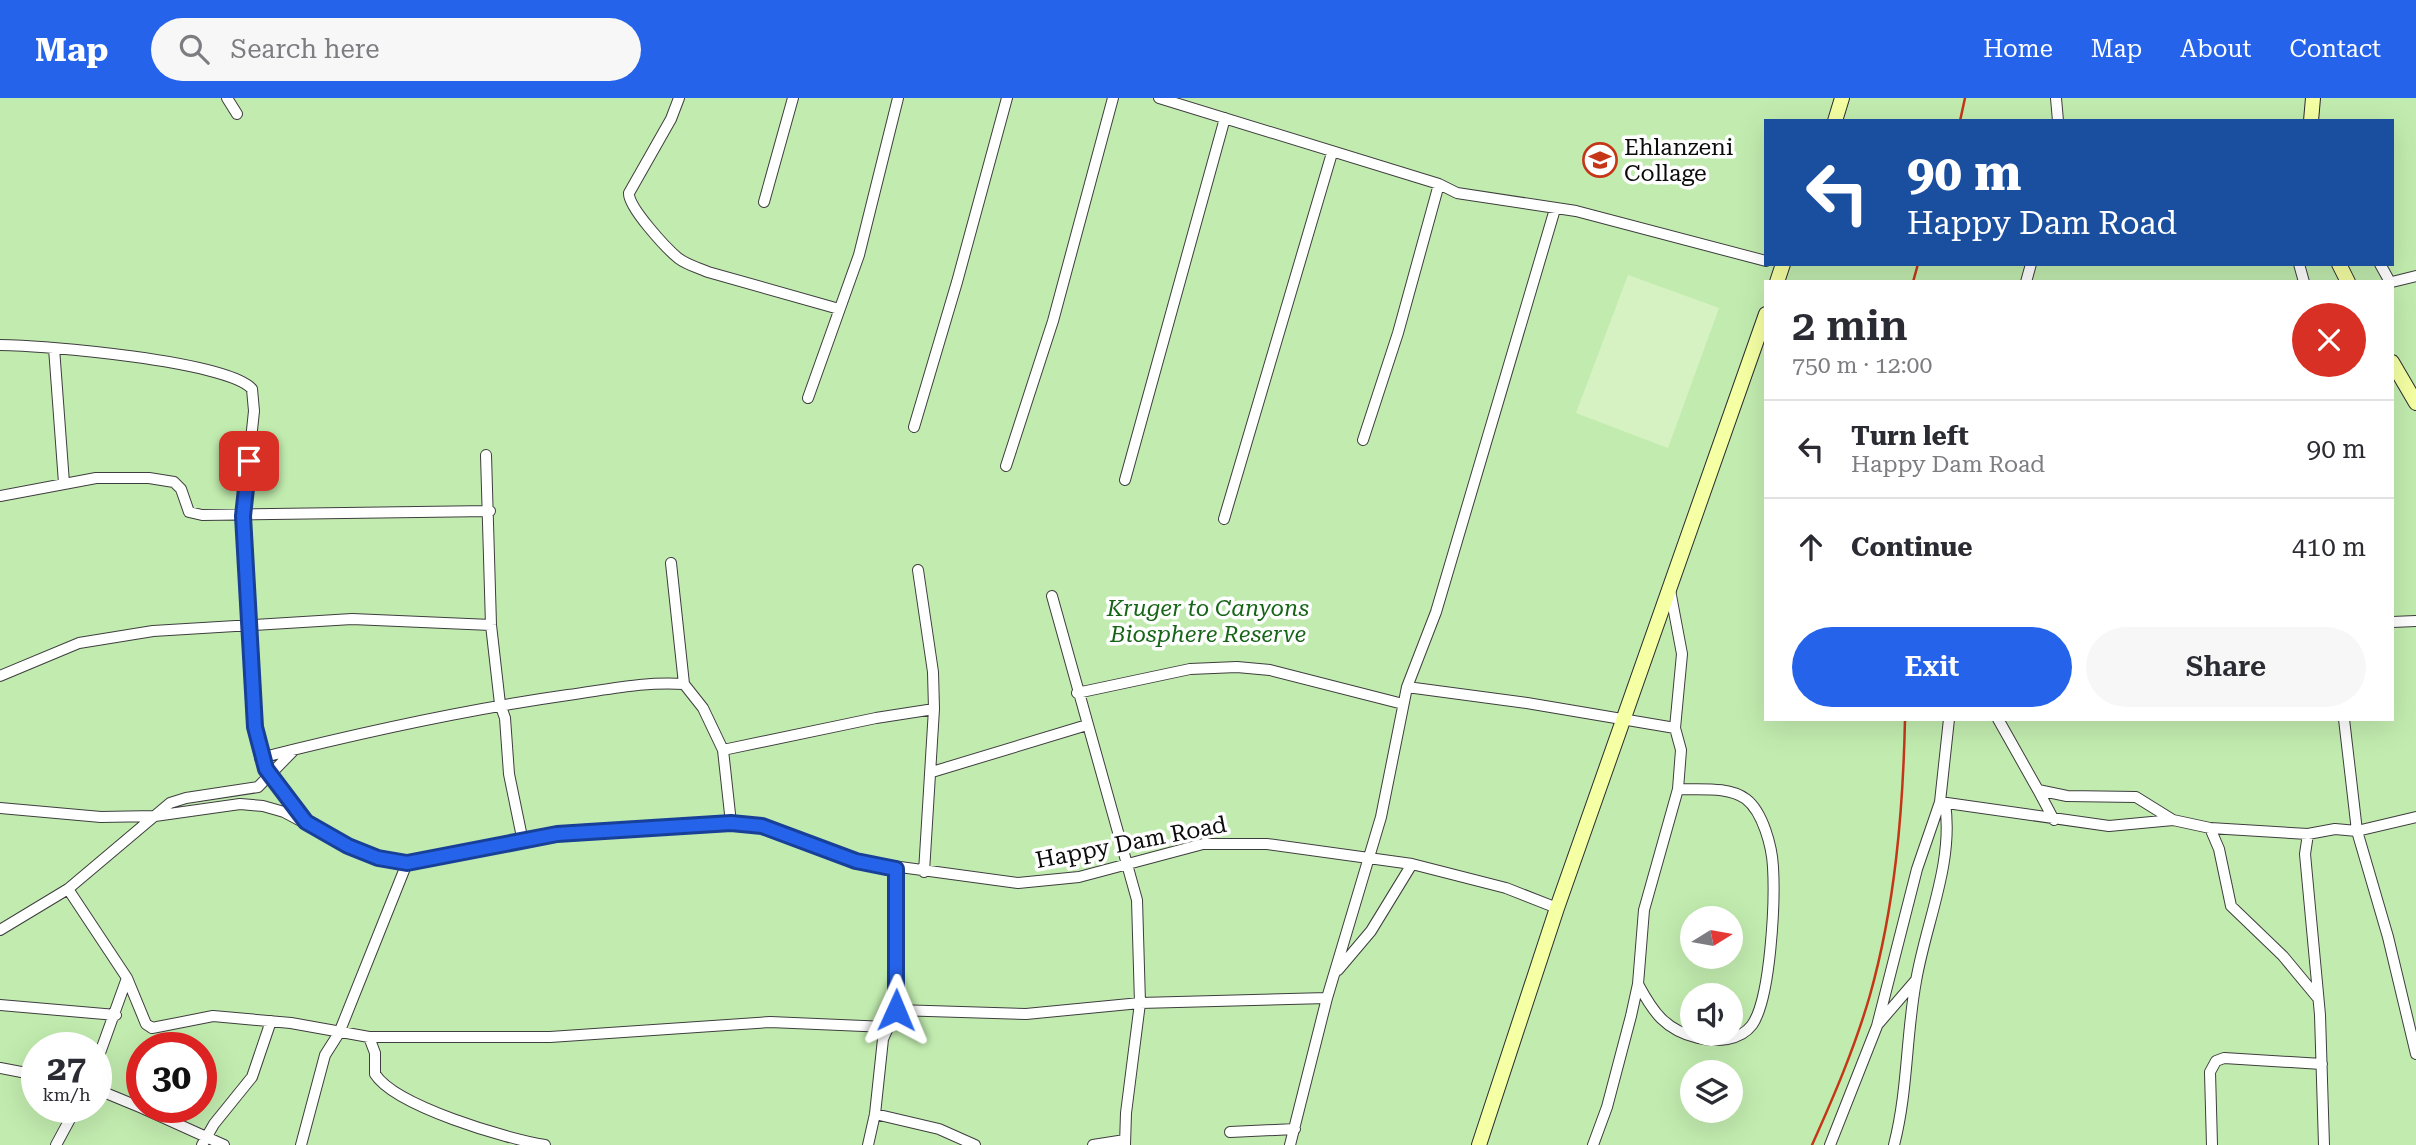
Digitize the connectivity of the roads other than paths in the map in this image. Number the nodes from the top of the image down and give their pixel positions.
1 (227, 98) edge
2 (679, 98) edge
3 (793, 98) edge
4 (898, 98) edge
5 (1007, 98) edge
6 (1114, 98) edge
7 (1159, 98) edge
8 (1842, 98) edge
9 (2056, 98) edge
10 (2313, 98) edge
11 (237, 114) dead end
12 (1225, 118) junction
13 (1836, 119) edge
14 (2058, 119) edge
15 (2311, 119) edge
16 (1332, 153) junction
17 (1440, 184) junction
18 (764, 202) dead end
19 (1555, 209) junction
20 (1764, 260) edge
21 (2416, 276) edge
22 (2394, 281) edge
23 (839, 309) junction
24 (1764, 320) edge
25 (0, 345) edge
26 (54, 348) junction
27 (2394, 365) edge
28 (808, 398) dead end
29 (2416, 403) edge
30 (914, 426) dead end
31 (1363, 440) dead end
32 (486, 455) dead end
33 (1006, 466) dead end
34 (1125, 480) dead end
35 (64, 483) junction
36 (0, 495) edge
37 (489, 511) junction
38 (243, 516) junction
39 (1224, 519) dead end
40 (671, 563) dead end
41 (918, 570) dead end
42 (1670, 590) junction
43 (1052, 596) dead end
44 (2416, 621) edge
45 (2394, 622) edge
46 (250, 625) junction
47 (491, 625) junction
48 (0, 676) edge
49 (684, 684) junction
50 (1407, 687) junction
51 (1077, 693) junction
52 (500, 704) junction
53 (1403, 704) junction
54 (934, 709) junction
55 (1626, 719) junction
56 (1949, 721) edge
57 (1999, 721) edge
58 (2344, 721) edge
59 (1087, 725) junction
60 (1675, 728) junction
61 (294, 749) junction
62 (723, 750) junction
63 (260, 758) junction
64 (932, 772) junction
65 (270, 775) junction
66 (1678, 789) junction
67 (2038, 790) junction
68 (1943, 802) junction
69 (0, 807) edge
70 (155, 816) junction
71 (2416, 817) edge
72 (2054, 820) junction
73 (2173, 820) junction
74 (306, 822) junction
75 (731, 823) junction
76 (2210, 828) junction
77 (2357, 831) junction
78 (2308, 834) junction
79 (523, 842) junction
80 (1369, 856) junction
81 (407, 863) junction
82 (1129, 864) junction
83 (1412, 864) junction
84 (896, 869) junction
85 (924, 872) junction
86 (68, 889) junction
87 (1557, 908) junction
88 (0, 930) edge
89 (1334, 973) junction
90 (127, 978) junction
91 (1916, 980) junction
92 (1638, 984) junction
93 (2317, 997) junction
94 (1327, 998) junction
95 (1140, 1003) junction
96 (0, 1005) edge
97 (896, 1010) junction
98 (116, 1015) junction
99 (271, 1021) junction
100 (1877, 1026) junction
101 (887, 1027) junction
102 (109, 1032) edge
103 (339, 1033) junction
104 (369, 1037) junction
105 (2416, 1054) edge
106 (2322, 1064) junction
107 (0, 1068) edge
108 (21, 1072) edge
109 (875, 1114) junction
110 (68, 1123) edge
111 (171, 1123) edge
112 (1295, 1129) junction
113 (1230, 1132) dead end
114 (205, 1141) edge
115 (1125, 1143) edge
116 (56, 1145) edge
117 (224, 1145) edge
118 (301, 1145) edge
119 (545, 1145) edge
120 (868, 1145) edge
121 (975, 1145) edge
122 (1093, 1145) edge
123 (1290, 1145) edge
124 (1479, 1145) edge
125 (1593, 1145) edge
126 (1830, 1145) edge
127 (1894, 1145) edge
128 (2212, 1145) edge
129 (2324, 1145) edge

1 - 11 street
2 - 23 street
3 - 18 street
4 - 23 street
5 - 30 street
6 - 33 street
7 - 12 street
8 - 13 street
9 - 14 street
10 - 15 street
12 - 16 street
12 - 34 street
16 - 17 street
16 - 39 street
17 - 19 street
17 - 31 street
19 - 20 street
19 - 50 street
21 - 22 street
23 - 28 street
24 - 42 street
25 - 26 street
26 - 35 street
26 - 38 street
27 - 29 street
32 - 37 street
35 - 36 street
35 - 38 street
37 - 38 street
37 - 47 street
38 - 46 street
40 - 49 street
41 - 54 street
42 - 55 street
42 - 60 street
43 - 51 street
44 - 45 street
46 - 47 street
46 - 48 street
46 - 63 street
47 - 52 street
49 - 52 street
49 - 62 street
50 - 53 street
50 - 55 street
51 - 53 street
51 - 59 street
52 - 61 street
52 - 79 street
53 - 80 street
54 - 62 street
54 - 64 street
55 - 60 street
55 - 87 street
56 - 68 street
57 - 67 street
58 - 77 street
59 - 64 street
59 - 82 street
60 - 66 street
61 - 63 street
61 - 65 street
62 - 75 street
63 - 65 street
64 - 85 street
65 - 70 street
65 - 74 street
66 - 92 street
66 - 92 street
67 - 72 street
67 - 73 street
68 - 72 street
68 - 91 street
68 - 100 street
69 - 70 street, Happy Dam Road
70 - 74 street, Happy Dam Road
70 - 86 street
71 - 77 street
72 - 73 street
73 - 76 street
74 - 81 street, Happy Dam Road
75 - 79 street, Happy Dam Road
75 - 84 street, Happy Dam Road
76 - 78 street
76 - 93 street
77 - 78 street
77 - 105 street
78 - 93 street
79 - 81 street, Happy Dam Road
80 - 82 street, Happy Dam Road
80 - 83 street, Happy Dam Road
80 - 89 street
81 - 103 street
82 - 85 street, Happy Dam Road
82 - 95 street
83 - 87 street, Happy Dam Road
83 - 89 street
84 - 85 street, Happy Dam Road
84 - 97 street
86 - 88 street
86 - 90 street
87 - 124 street
89 - 94 street
90 - 98 street
90 - 99 street
91 - 100 street
91 - 127 street
92 - 125 street
93 - 106 street
94 - 95 street
94 - 112 street
95 - 97 street
95 - 115 street
96 - 98 street
97 - 101 street
98 - 102 street
99 - 103 street
99 - 114 street
100 - 126 street
101 - 104 street
101 - 109 street
103 - 104 street
103 - 118 street
104 - 119 street
106 - 128 street
106 - 129 street
107 - 108 street
109 - 120 street
109 - 121 street
110 - 116 street
111 - 114 street
112 - 113 street
112 - 123 street
114 - 117 street
115 - 122 street

